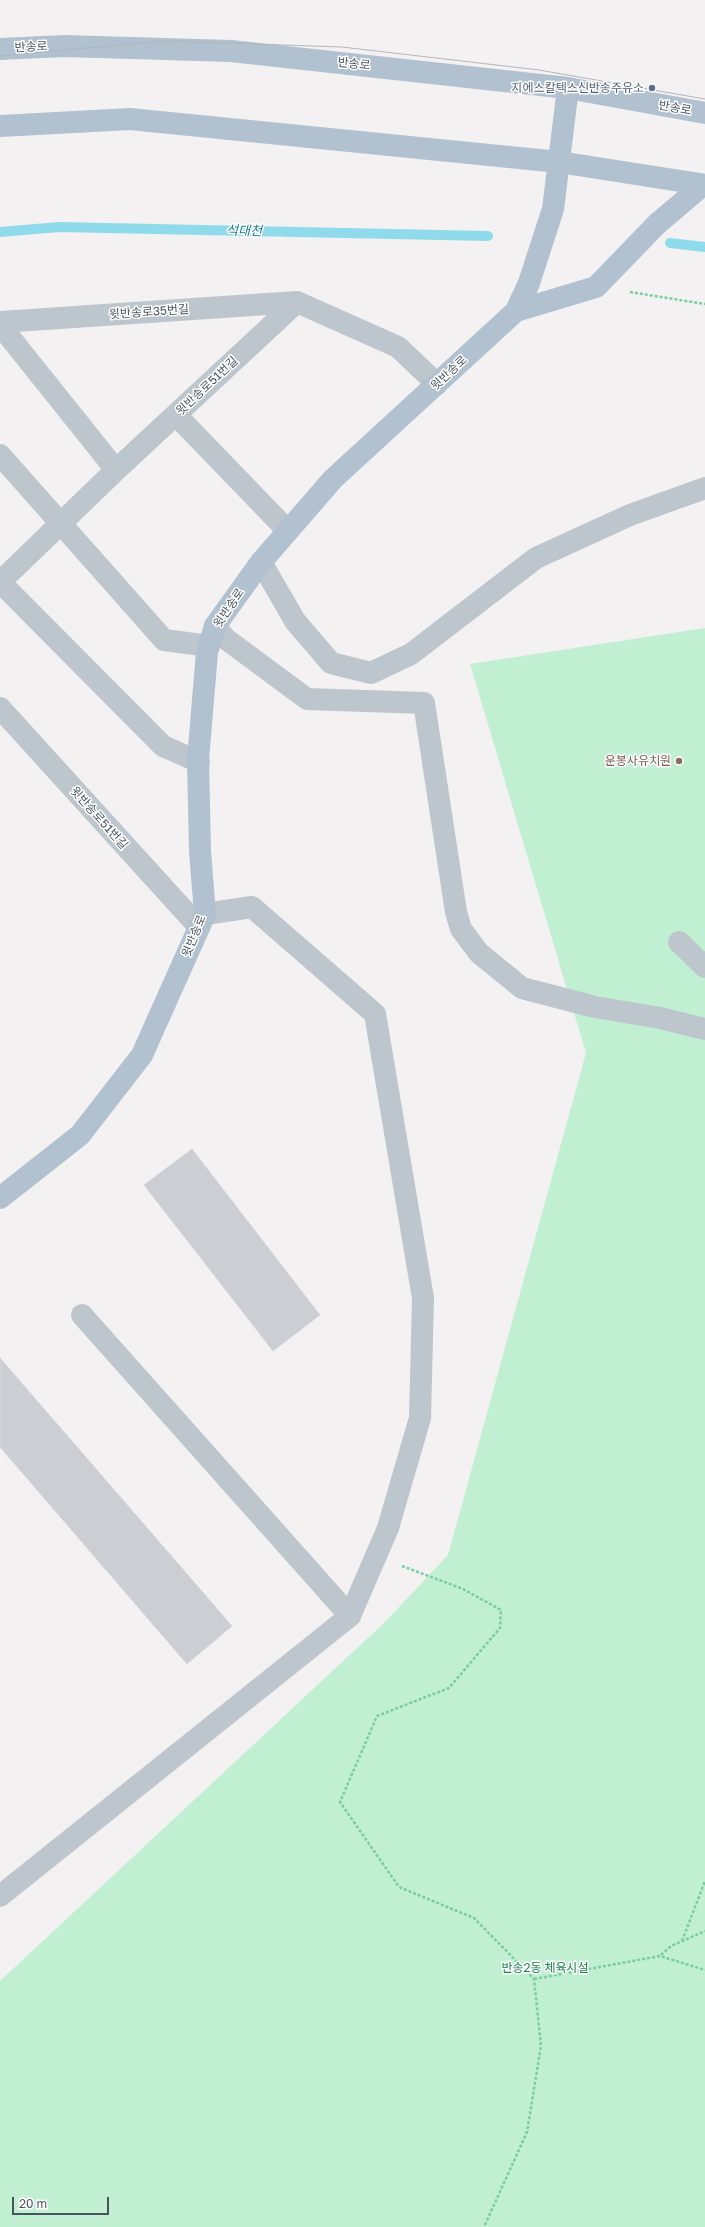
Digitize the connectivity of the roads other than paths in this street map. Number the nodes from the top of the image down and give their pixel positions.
1 (0, 49) edge
2 (568, 88) junction
3 (705, 114) edge
4 (0, 126) edge
5 (559, 162) junction
6 (704, 185) edge
7 (297, 302) junction
8 (516, 311) junction
9 (0, 322) edge
10 (0, 326) edge
11 (437, 384) junction
12 (176, 415) junction
13 (0, 455) edge
14 (116, 470) junction
15 (705, 488) edge
16 (62, 524) junction
17 (288, 531) junction
18 (261, 562) junction
19 (0, 582) edge
20 (212, 636) junction
21 (0, 708) edge
22 (199, 762) junction
23 (202, 921) junction
24 (679, 942) dead end
25 (705, 967) edge
26 (705, 1029) edge
27 (0, 1198) edge
28 (82, 1315) dead end
29 (350, 1616) junction
30 (0, 1896) edge

1 - 2 main road, 반송로
2 - 3 main road, 반송로
2 - 5 main road, 윗반송로
4 - 5 main road
5 - 6 main road
5 - 8 main road, 윗반송로
6 - 8 main road
7 - 9 street, 윗반송로35번길
7 - 11 street
7 - 12 street, 윗반송로51번길
8 - 11 main road, 윗반송로
10 - 14 street
11 - 17 main road, 윗반송로
12 - 14 street, 윗반송로51번길
12 - 17 street
13 - 16 street
14 - 16 street, 윗반송로51번길
15 - 18 street
16 - 19 street, 윗반송로51번길
16 - 20 street
17 - 18 main road, 윗반송로
18 - 20 main road, 윗반송로
19 - 22 street, 윗반송로51번길
20 - 22 main road, 윗반송로
20 - 26 street
21 - 23 street, 윗반송로51번길
22 - 23 main road, 윗반송로
23 - 27 main road, 윗반송로
23 - 29 street
24 - 25 street
28 - 29 street
29 - 30 street

